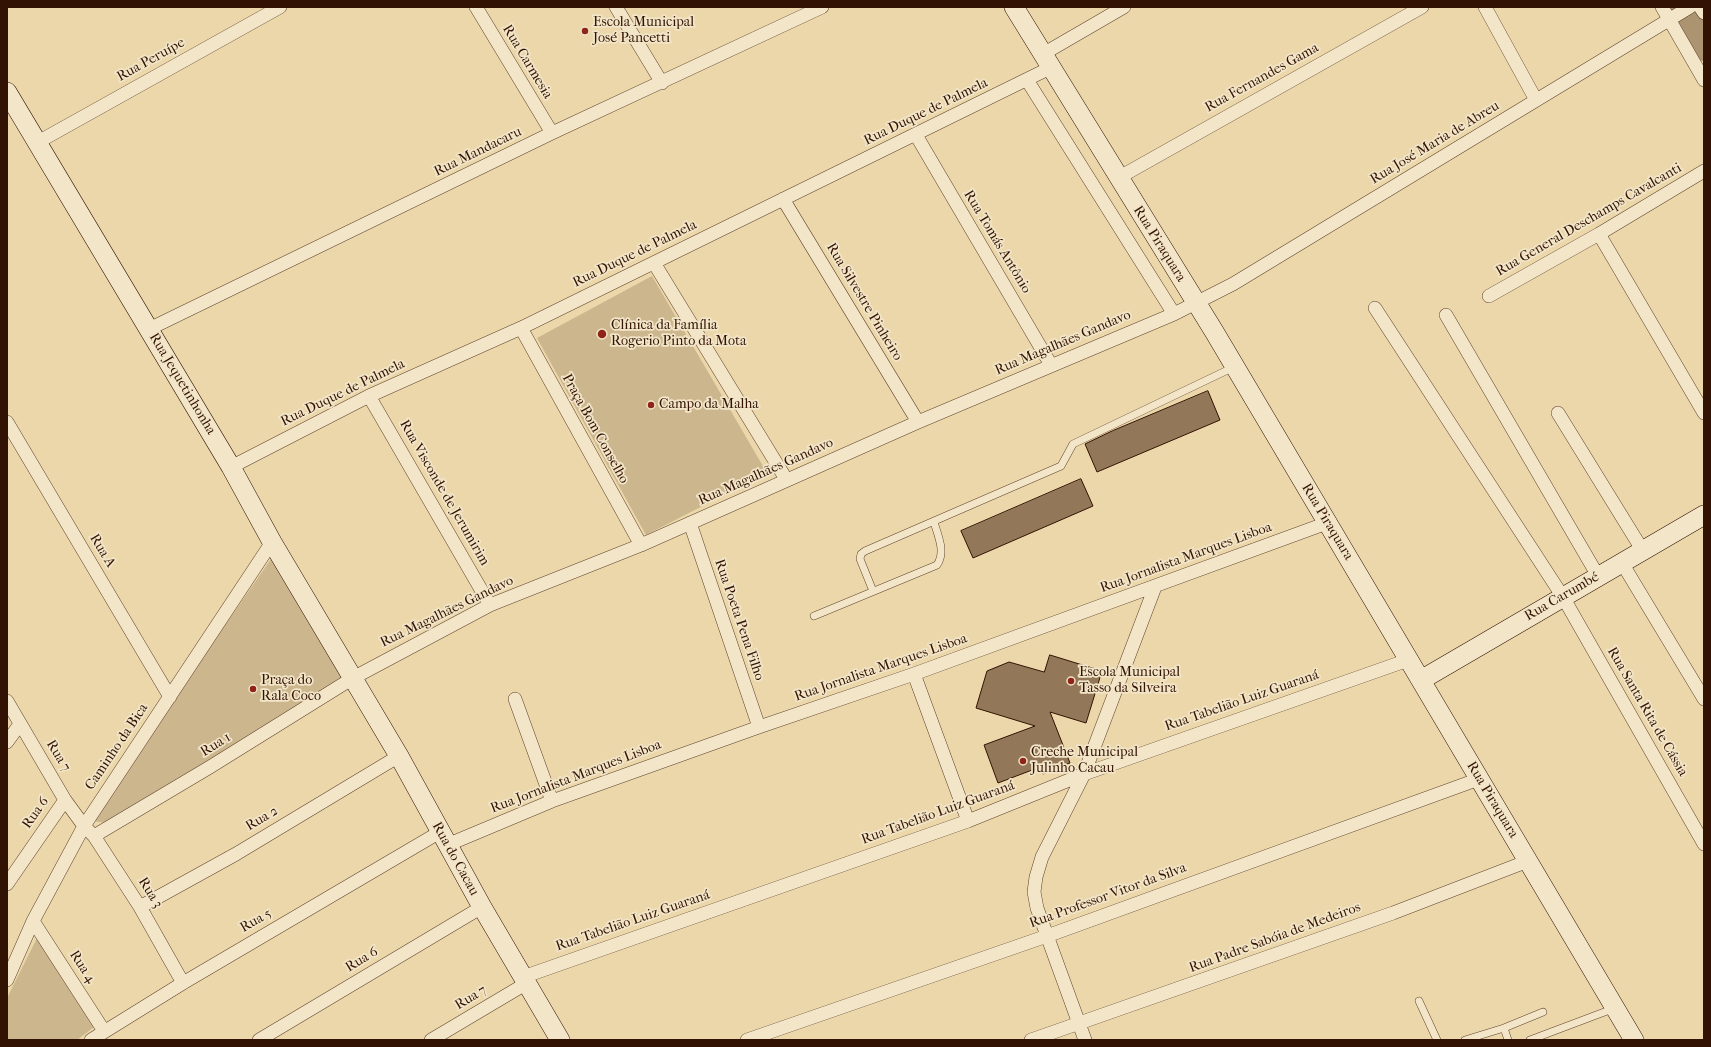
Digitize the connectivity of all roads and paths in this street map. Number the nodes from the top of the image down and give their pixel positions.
1 (280, 7) edge
2 (476, 7) edge
3 (616, 7) edge
4 (822, 7) edge
5 (1014, 7) edge
6 (1124, 7) edge
7 (1422, 7) edge
8 (1485, 7) edge
9 (1662, 7) edge
10 (1690, 7) edge
11 (1700, 7) edge
12 (1704, 13) edge
13 (1672, 17) junction
14 (1047, 61) junction
15 (1027, 80) junction
16 (1704, 80) edge
17 (662, 83) junction
18 (7, 92) edge
19 (1536, 100) junction
20 (552, 133) junction
21 (916, 135) junction
22 (38, 142) junction
23 (1704, 171) edge
24 (1118, 178) junction
25 (783, 199) junction
26 (1599, 234) junction
27 (654, 263) junction
28 (1489, 296) dead end
29 (1196, 304) junction
30 (1375, 308) dead end
31 (1174, 314) junction
32 (1446, 316) dead end
33 (520, 328) junction
34 (149, 329) junction
35 (1051, 365) junction
36 (1235, 367) junction
37 (369, 396) junction
38 (1558, 413) dead end
39 (1704, 413) edge
40 (7, 422) edge
41 (918, 422) junction
42 (231, 466) junction
43 (786, 480) junction
44 (1704, 515) edge
45 (934, 522) junction
46 (690, 523) junction
47 (1327, 523) junction
48 (272, 542) junction
49 (641, 545) junction
50 (1643, 550) junction
51 (1622, 563) junction
52 (1598, 576) junction
53 (1155, 587) junction
54 (873, 591) junction
55 (1563, 597) junction
56 (490, 605) junction
57 (814, 616) dead end
58 (1408, 660) junction
59 (914, 674) junction
60 (353, 678) junction
61 (1421, 680) junction
62 (170, 697) junction
63 (515, 699) dead end
64 (1704, 699) edge
65 (7, 701) edge
66 (20, 724) junction
67 (759, 726) junction
68 (7, 742) edge
69 (399, 756) junction
70 (1084, 774) junction
71 (1479, 779) junction
72 (65, 800) junction
73 (552, 801) junction
74 (968, 821) junction
75 (84, 826) junction
76 (94, 836) junction
77 (443, 839) junction
78 (1704, 844) edge
79 (1528, 861) junction
80 (7, 884) edge
81 (140, 907) junction
82 (482, 907) junction
83 (33, 921) junction
84 (1047, 936) junction
85 (7, 980) edge
86 (525, 980) junction
87 (183, 982) junction
88 (1419, 1001) dead end
89 (1615, 1008) junction
90 (1543, 1012) dead end
91 (1079, 1024) junction
92 (1504, 1028) junction
93 (104, 1031) junction
94 (91, 1040) edge
95 (259, 1040) edge
96 (431, 1040) edge
97 (560, 1040) edge
98 (747, 1040) edge
99 (1031, 1040) edge
100 (1085, 1040) edge
101 (1437, 1040) edge
102 (1465, 1040) edge
103 (1508, 1040) edge
104 (1530, 1040) edge
105 (1634, 1040) edge

1 - 22 street, Rua Peruípe
2 - 20 street, Rua Carmesia
3 - 17 street
4 - 17 street, Rua Mandacaru
5 - 14 street, Rua Piraquara
6 - 14 street, Rua Duque de Palmela
7 - 24 street, Rua Fernandes Gama
8 - 19 street
9 - 13 street
10 - 13 street, Rua José Maria de Abreu
11 - 12 street
13 - 16 street
13 - 19 street, Rua José Maria de Abreu
14 - 15 street, Rua Duque de Palmela
14 - 24 street, Rua Piraquara
15 - 21 street, Rua Duque de Palmela
15 - 31 street
17 - 20 street, Rua Mandacaru
18 - 22 street, Rua Jequetinhonha
19 - 29 street, Rua José Maria de Abreu
20 - 34 street, Rua Mandacaru
21 - 25 street, Rua Duque de Palmela
21 - 35 street, Rua Tomás Antônio
22 - 34 street, Rua Jequetinhonha
23 - 26 street, Rua General Deschamps Cavalcanti
24 - 29 street, Rua Piraquara
25 - 27 street, Rua Duque de Palmela
25 - 41 street, Rua Silvestre Pinheiro
26 - 28 street, Rua General Deschamps Cavalcanti
26 - 39 street
27 - 33 street, Rua Duque de Palmela
27 - 43 street
29 - 31 street, Rua Magalhães Gandavo
29 - 36 street, Rua Piraquara
30 - 55 street, Rua Santa Rita de Cássia
31 - 35 street, Rua Magalhães Gandavo
32 - 52 street
33 - 37 street, Rua Duque de Palmela
33 - 49 street, Praça Bom Conselho
34 - 42 street, Rua Jequetinhonha
35 - 41 street, Rua Magalhães Gandavo
36 - 45 lane
36 - 47 street, Rua Piraquara
37 - 42 street, Rua Duque de Palmela
37 - 56 street, Rua Visconde de Jerumirim
38 - 50 street
40 - 62 street, Rua A
41 - 43 street, Rua Magalhães Gandavo
42 - 48 street, Rua Jequetinhonha
43 - 46 street, Rua Magalhães Gandavo
44 - 50 street, Rua Carumbé
45 - 54 lane
45 - 54 lane
46 - 49 street, Rua Magalhães Gandavo
46 - 67 street, Rua Poeta Pena Filho
47 - 53 street, Rua Jornalista Marques Lisboa
47 - 58 street, Rua Piraquara
48 - 60 street, Rua Jequetinhonha
48 - 62 street, Caminho da Bica
49 - 56 street, Rua Magalhães Gandavo
50 - 51 street, Rua Carumbé
51 - 52 street, Rua Carumbé
51 - 64 street
52 - 55 street, Rua Carumbé
53 - 59 street, Rua Jornalista Marques Lisboa
53 - 70 street
54 - 57 lane
55 - 61 street, Rua Carumbé
55 - 78 street, Rua Santa Rita de Cássia
56 - 60 street, Rua Magalhães Gandavo
58 - 61 street, Rua Piraquara
58 - 70 street, Rua Tabelião Luiz Guaraná
59 - 67 street, Rua Jornalista Marques Lisboa
59 - 74 street
60 - 69 street, Rua do Cacau
60 - 76 street, Rua 1
61 - 71 street, Rua Piraquara
62 - 75 street, Caminho da Bica
63 - 73 street
65 - 66 street, Rua 7
66 - 68 street
66 - 72 street, Rua 7
67 - 73 street, Rua Jornalista Marques Lisboa
69 - 77 street, Rua do Cacau
69 - 81 street, Rua 2
70 - 74 street, Rua Tabelião Luiz Guaraná
70 - 84 street
71 - 79 street, Rua Piraquara
71 - 84 street, Rua Professor Vitor da Silva
72 - 75 street, Rua 7
72 - 80 street, Rua 6
73 - 77 street, Rua Jornalista Marques Lisboa
74 - 86 street, Rua Tabelião Luiz Guaraná
75 - 76 street, Rua 3
75 - 83 street, Caminho da Bica
76 - 81 street, Rua 3
77 - 82 street, Rua do Cacau
77 - 87 street, Rua 5
79 - 89 street, Rua Piraquara
79 - 91 street, Rua Padre Sabóia de Medeiros
81 - 87 street, Rua 3
82 - 86 street, Rua do Cacau
82 - 95 street, Rua 6
83 - 85 street, Caminho da Bica
83 - 93 street, Rua 4
84 - 91 street
84 - 98 street, Rua Professor Vitor da Silva
86 - 96 street, Rua 7
86 - 97 street, Rua do Cacau
87 - 93 street, Rua 5
88 - 101 lane
89 - 104 lane
89 - 105 street, Rua Piraquara
90 - 92 lane
91 - 99 street, Rua Padre Sabóia de Medeiros
91 - 100 street
92 - 102 lane
92 - 103 lane
93 - 94 street, Rua 5

